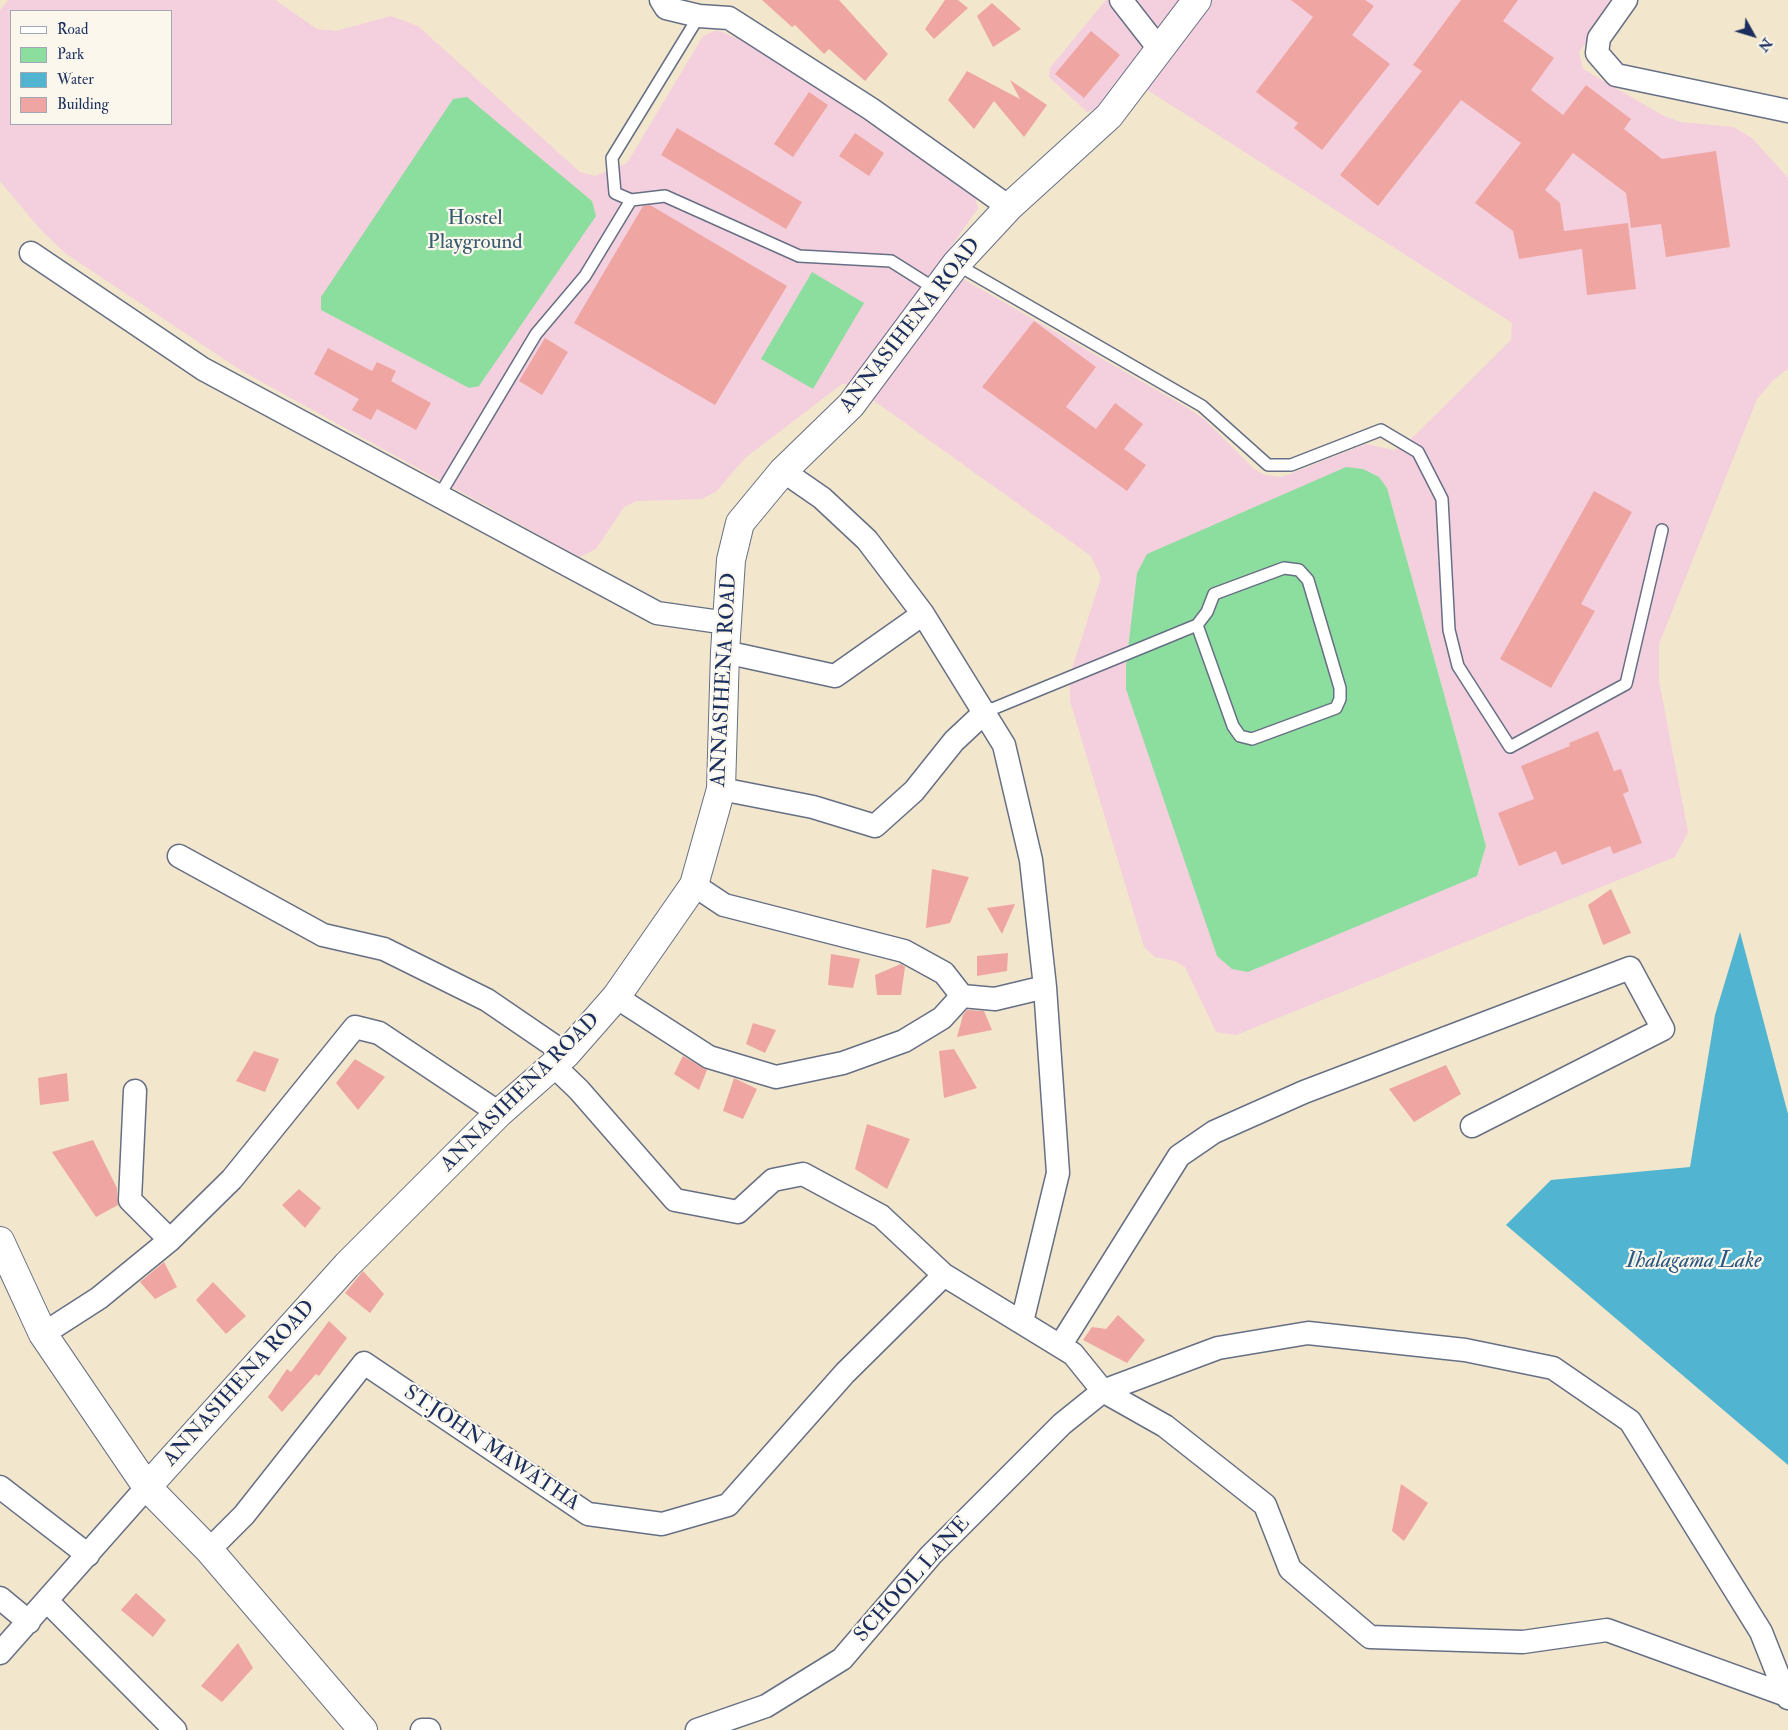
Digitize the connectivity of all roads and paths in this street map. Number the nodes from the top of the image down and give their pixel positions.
1 (660, 0) edge
2 (1120, 0) edge
3 (1197, 0) edge
4 (1626, 0) edge
5 (699, 16) junction
6 (1160, 50) junction
7 (1785, 115) edge
8 (631, 200) junction
9 (1009, 207) junction
10 (31, 253) dead end
11 (956, 264) junction
12 (938, 290) junction
13 (784, 471) junction
14 (439, 496) junction
15 (1662, 530) dead end
16 (923, 614) junction
17 (727, 623) junction
18 (1197, 625) junction
19 (725, 652) junction
20 (985, 712) junction
21 (721, 789) junction
22 (178, 856) dead end
23 (694, 885) junction
24 (1045, 987) junction
25 (962, 996) junction
26 (616, 997) junction
27 (560, 1059) junction
28 (135, 1091) dead end
29 (499, 1113) junction
30 (1472, 1126) dead end
31 (170, 1240) junction
32 (0, 1241) edge
33 (944, 1275) junction
34 (1022, 1322) junction
35 (43, 1334) junction
36 (1060, 1346) junction
37 (1103, 1392) junction
38 (0, 1487) edge
39 (147, 1487) junction
40 (209, 1550) junction
41 (88, 1555) junction
42 (0, 1598) edge
43 (47, 1601) junction
44 (30, 1622) junction
45 (0, 1653) edge
46 (1787, 1696) edge
47 (175, 1730) edge
48 (363, 1730) edge
49 (422, 1730) edge
50 (429, 1730) edge
51 (698, 1730) edge

1 - 5 street
2 - 6 street
3 - 6 street, ANNASIHENA ROAD
4 - 7 street
5 - 8 lane
5 - 9 street
6 - 9 street, ANNASIHENA ROAD
8 - 12 lane
8 - 14 lane
9 - 11 street, ANNASIHENA ROAD
10 - 14 street
11 - 12 street, ANNASIHENA ROAD
11 - 15 lane
12 - 13 street, ANNASIHENA ROAD
13 - 16 street
13 - 17 street, ANNASIHENA ROAD
14 - 17 street
16 - 19 street
16 - 20 street
17 - 19 street, ANNASIHENA ROAD
18 - 18 lane
18 - 20 lane
19 - 21 street, ANNASIHENA ROAD
20 - 21 street
20 - 24 street
21 - 23 street, ANNASIHENA ROAD
22 - 27 street
23 - 25 street
23 - 26 street, ANNASIHENA ROAD
24 - 25 street
24 - 34 street
25 - 26 street
26 - 27 street, ANNASIHENA ROAD
27 - 29 street, ANNASIHENA ROAD
27 - 33 street
28 - 31 street
29 - 31 street
29 - 39 street, ANNASIHENA ROAD
30 - 36 street
31 - 35 street
32 - 35 street
33 - 34 street
33 - 40 street, ST.JOHN MAWATHA
34 - 36 street
35 - 39 street
36 - 37 street
37 - 46 street
37 - 46 street, SCHOOL LANE
37 - 51 street, SCHOOL LANE
38 - 41 street
39 - 40 street
39 - 41 street, ANNASIHENA ROAD
40 - 48 street
41 - 43 street, ANNASIHENA ROAD
42 - 44 street
43 - 44 street, ANNASIHENA ROAD
43 - 47 street
44 - 45 street, ANNASIHENA ROAD
49 - 50 street

